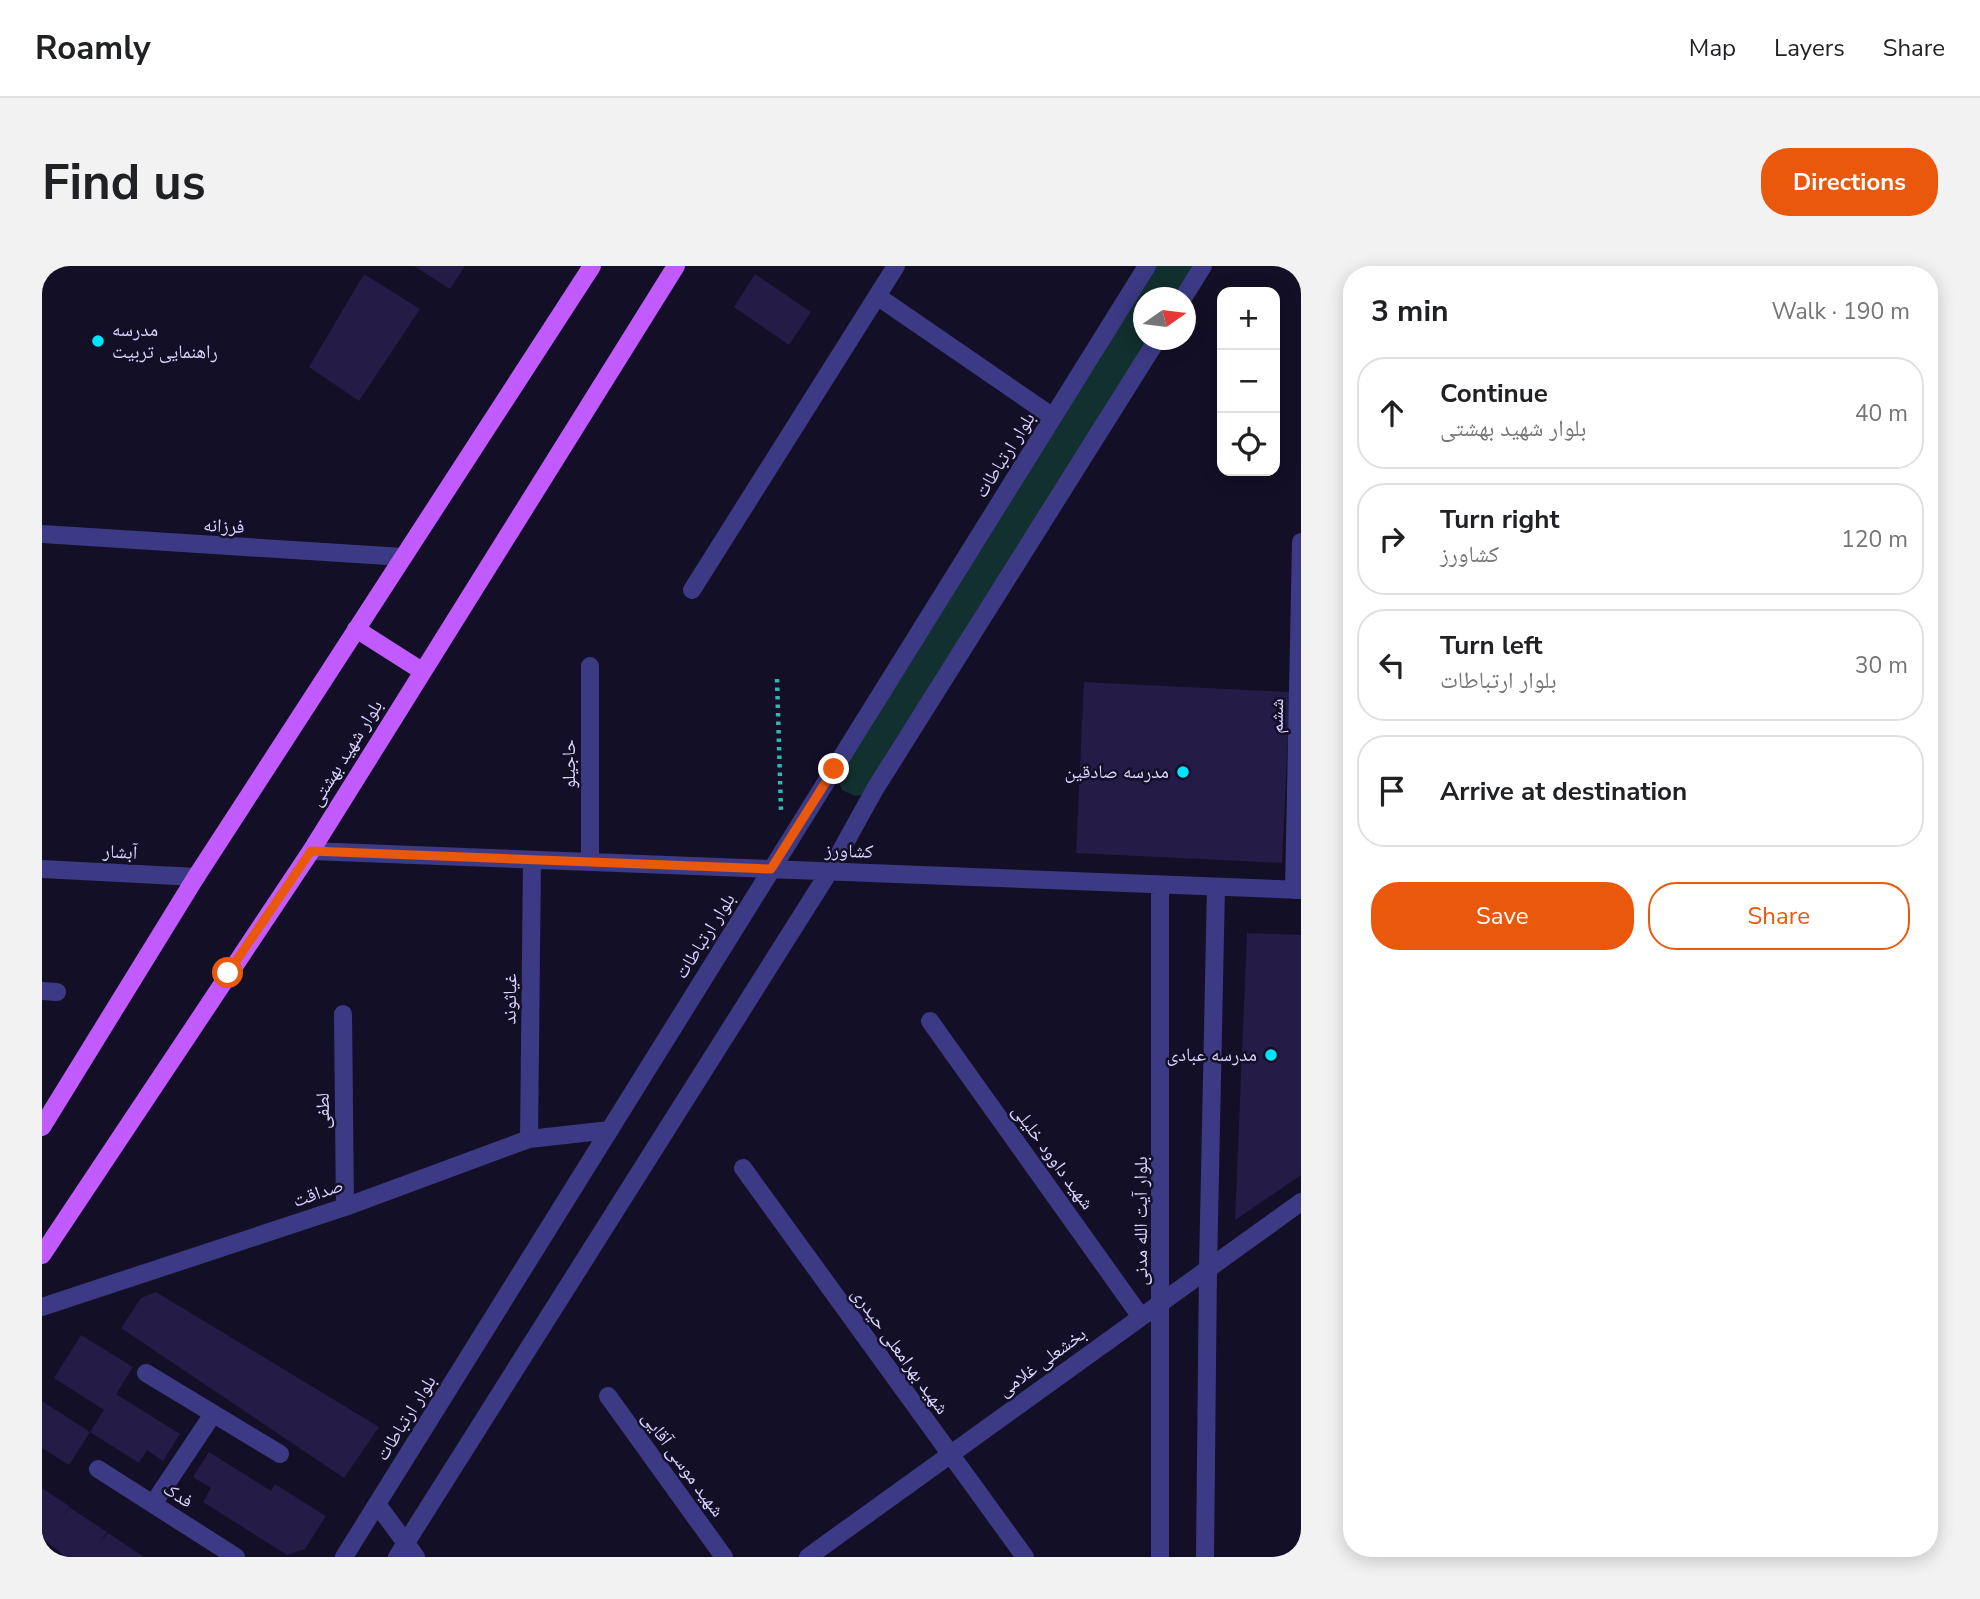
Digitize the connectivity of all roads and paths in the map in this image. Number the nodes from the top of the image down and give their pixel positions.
1 (592, 266) edge
2 (676, 266) edge
3 (896, 266) edge
4 (1147, 266) edge
5 (1203, 266) edge
6 (1190, 287) edge
7 (877, 296) junction
8 (1151, 350) edge
9 (1053, 417) junction
10 (42, 534) edge
11 (1301, 542) edge
12 (403, 557) junction
13 (692, 590) dead end
14 (356, 629) junction
15 (590, 666) dead end
16 (422, 671) junction
17 (777, 679) dead end
18 (781, 813) dead end
19 (311, 851) junction
20 (532, 860) junction
21 (590, 862) junction
22 (42, 869) edge
23 (771, 869) junction
24 (829, 872) junction
25 (196, 877) junction
26 (1160, 885) junction
27 (1216, 887) junction
28 (1298, 890) edge
29 (343, 1014) dead end
30 (930, 1021) dead end
31 (42, 1127) edge
32 (610, 1130) junction
33 (529, 1139) junction
34 (743, 1168) dead end
35 (1301, 1202) edge
36 (345, 1207) junction
37 (42, 1255) edge
38 (1208, 1269) junction
39 (1163, 1301) junction
40 (42, 1307) edge
41 (1142, 1317) junction
42 (146, 1373) dead end
43 (608, 1396) dead end
44 (213, 1414) junction
45 (280, 1454) dead end
46 (949, 1455) junction
47 (98, 1469) dead end
48 (153, 1504) junction
49 (377, 1504) junction
50 (406, 1552) edge
51 (236, 1557) edge
52 (344, 1557) edge
53 (724, 1557) edge
54 (808, 1557) edge
55 (1025, 1557) edge
56 (1160, 1557) edge
57 (1205, 1557) edge

1 - 12 main road
2 - 16 main road, بلوار شهید بهشتی
3 - 7 street
4 - 9 street, بلوار ارتباطات
5 - 6 street
7 - 9 street
7 - 13 street
8 - 24 street
9 - 23 street, بلوار ارتباطات
10 - 12 street, فرزانه
11 - 28 street, ششم
12 - 14 main road
14 - 16 main road
14 - 25 main road
15 - 21 street, حاجیلو
16 - 19 main road, بلوار شهید بهشتی
17 - 18 path
19 - 20 street, کشاورز
19 - 37 main road, بلوار شهید بهشتی
20 - 21 street, کشاورز
20 - 33 street, غیاثوند
21 - 23 street, کشاورز
22 - 25 street, آبشار
23 - 24 street, کشاورز
23 - 32 street, بلوار ارتباطات
24 - 26 street, کشاورز
24 - 50 street
25 - 31 main road
26 - 27 street, کشاورز
26 - 39 street, بلوار آیت الله مدنی
27 - 28 street, کشاورز
27 - 38 street
29 - 36 street, لطفی
30 - 41 street, شهید داوود خلیلی
32 - 33 street, صداقت
32 - 49 street, بلوار ارتباطات
33 - 36 street, صداقت
34 - 46 street, شهید بهرامعلی حیدری
35 - 38 street, بخشعلی غلامی
36 - 40 street, صداقت
38 - 39 street, بخشعلی غلامی
38 - 57 street
39 - 41 street, بخشعلی غلامی
39 - 56 street, بلوار آیت الله مدنی
41 - 46 street, بخشعلی غلامی
42 - 44 street
43 - 53 street, شهید موسی آقایی
44 - 45 street
44 - 48 street
46 - 54 street, بخشعلی غلامی
46 - 55 street, شهید بهرامعلی حیدری
47 - 48 street, فدک
48 - 51 street, فدک
49 - 50 street
49 - 52 street, بلوار ارتباطات

